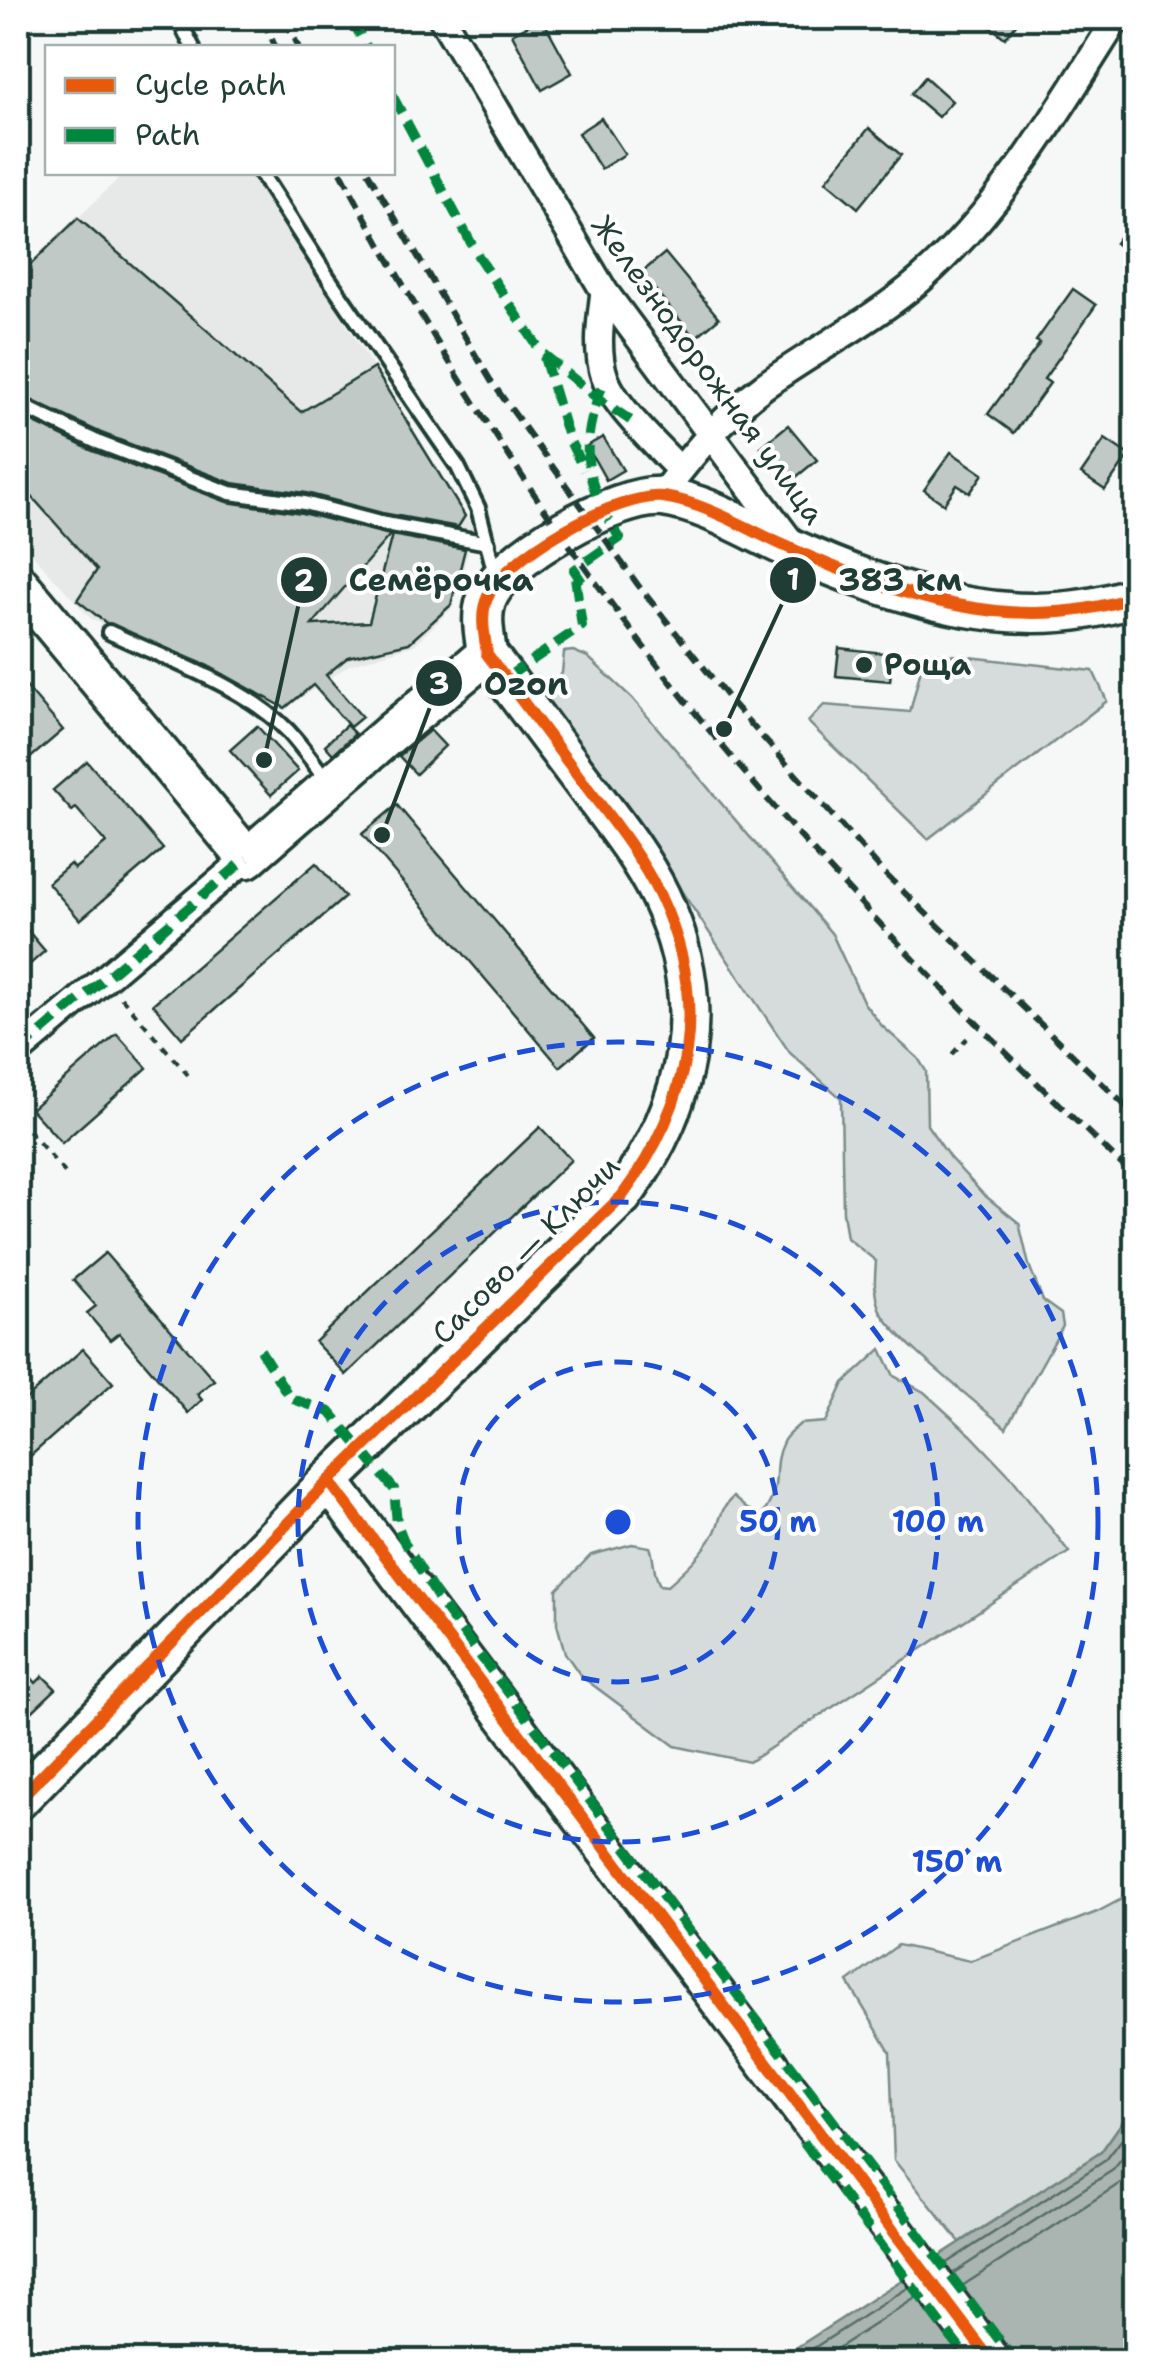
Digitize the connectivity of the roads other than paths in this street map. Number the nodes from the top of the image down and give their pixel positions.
1 (178, 18) edge
2 (442, 18) edge
3 (1117, 18) edge
4 (192, 45) edge
5 (262, 175) edge
6 (604, 291) junction
7 (18, 404) edge
8 (709, 436) junction
9 (670, 484) junction
10 (488, 544) junction
11 (799, 552) junction
12 (496, 582) junction
13 (18, 583) edge
14 (1136, 596) edge
15 (110, 632) dead end
16 (488, 654) junction
17 (332, 786) junction
18 (248, 858) junction
19 (18, 1052) edge
20 (328, 1481) junction
21 (18, 1800) edge
22 (992, 2362) edge

1 - 4 lane
2 - 6 street, Железнодорожная улица
3 - 8 street
5 - 10 lane
6 - 8 street, Железнодорожная улица
6 - 9 street
7 - 10 lane
8 - 9 street
8 - 11 street, Железнодорожная улица
9 - 11 street
9 - 12 street
10 - 12 lane
11 - 14 street
12 - 16 street
13 - 18 street
15 - 17 lane
16 - 17 street
16 - 20 street, Сасово — Ключи
17 - 18 street
18 - 19 street
20 - 21 street, Сасово — Ключи
20 - 22 street

